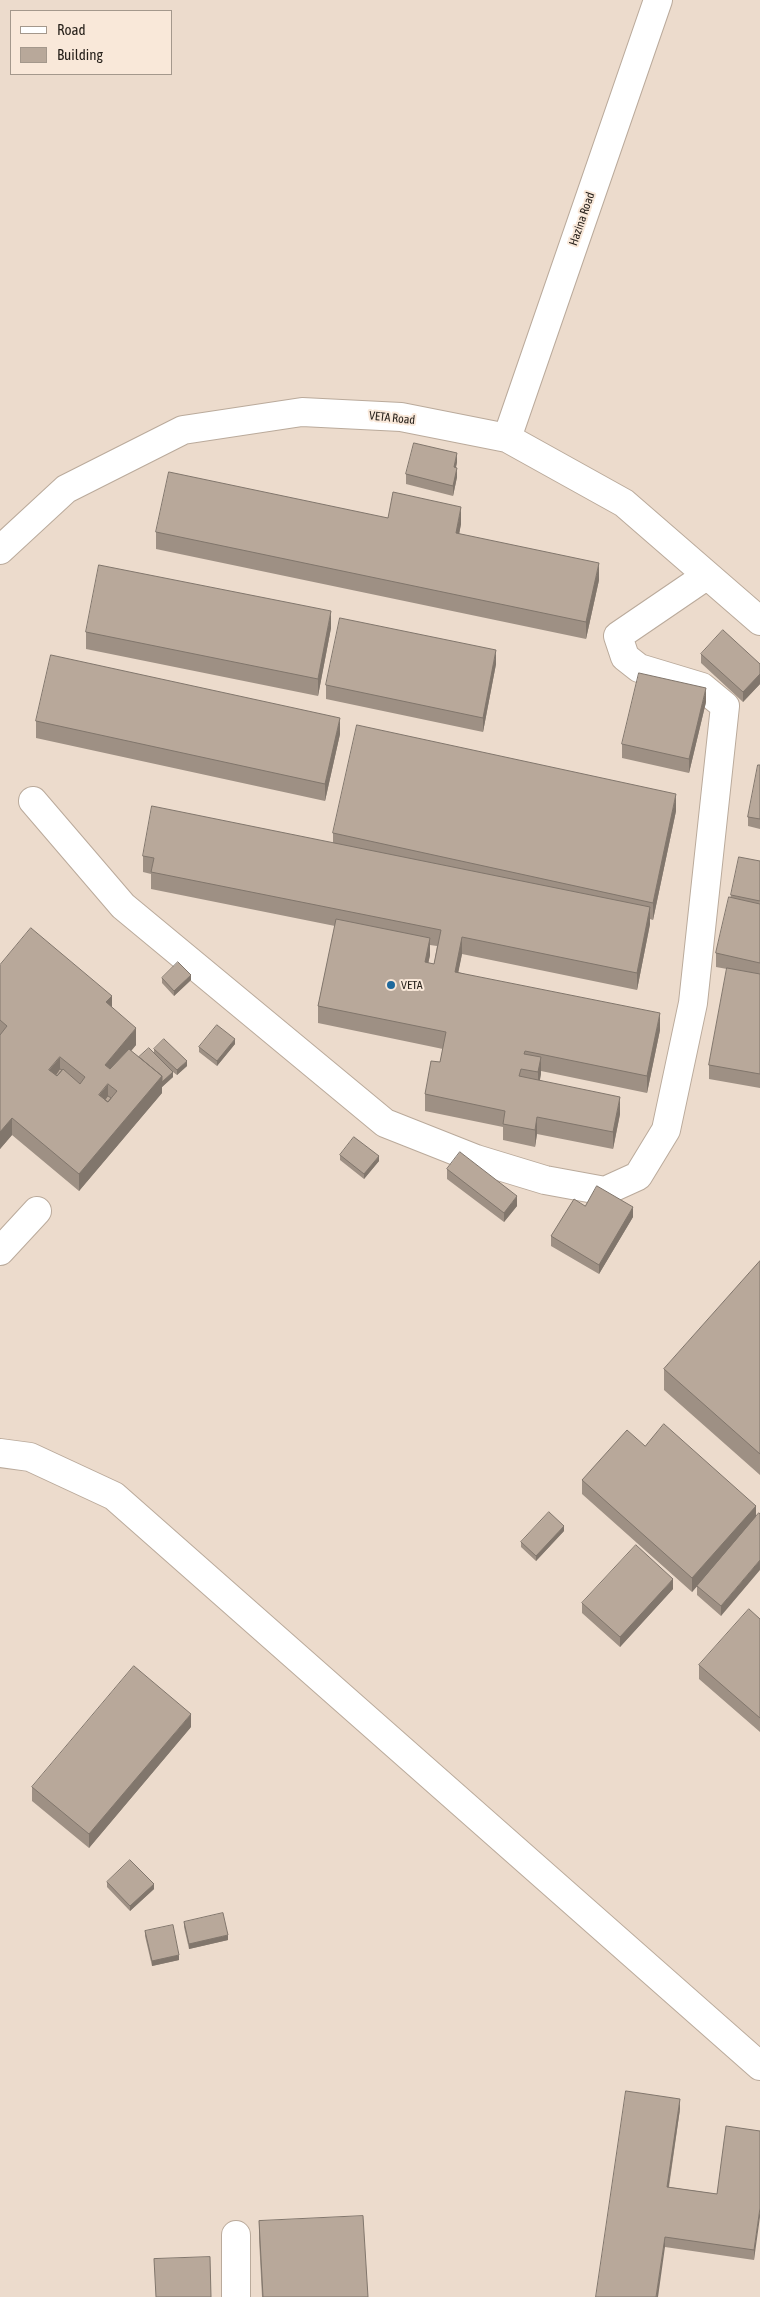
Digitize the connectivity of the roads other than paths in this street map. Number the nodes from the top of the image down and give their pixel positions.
1 (658, 0) edge
2 (507, 438) junction
3 (0, 550) edge
4 (706, 576) junction
5 (760, 621) edge
6 (33, 801) dead end
7 (37, 1211) dead end
8 (0, 1251) edge
9 (0, 1453) edge
10 (760, 2066) edge
11 (236, 2234) dead end
12 (236, 2297) edge

1 - 2 street, Hazina Road
2 - 3 street, VETA Road
2 - 4 street, VETA Road
4 - 5 street, VETA Road
4 - 6 street
7 - 8 street
9 - 10 street
11 - 12 street

